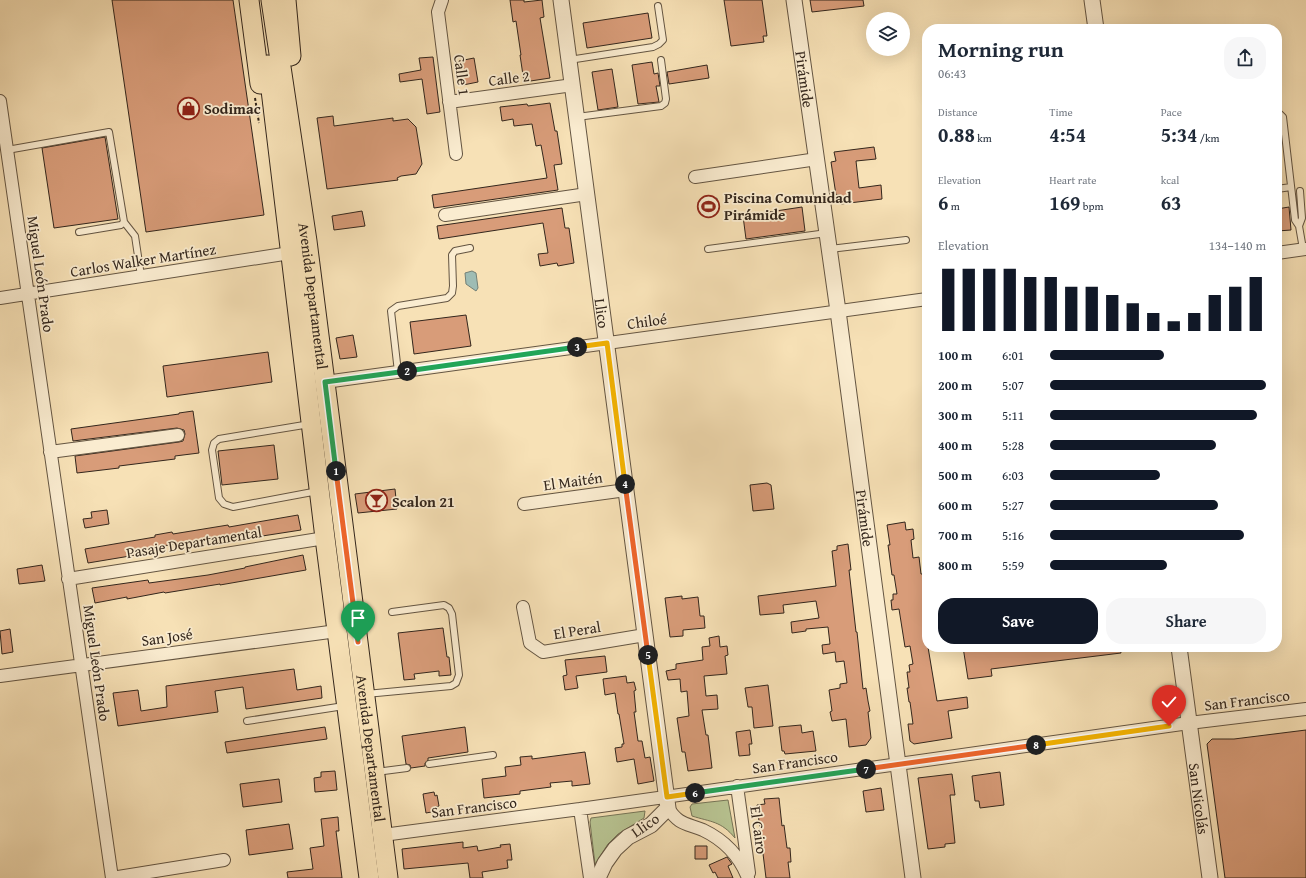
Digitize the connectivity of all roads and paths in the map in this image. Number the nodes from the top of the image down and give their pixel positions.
1 (249, 0) edge
2 (260, 0) edge
3 (271, 0) edge
4 (286, 0) edge
5 (442, 0) edge
6 (561, 0) edge
7 (794, 0) edge
8 (1092, 0) edge
9 (658, 6) dead end
10 (1095, 24) edge
11 (569, 60) junction
12 (661, 60) dead end
13 (573, 86) junction
14 (0, 101) edge
15 (449, 102) junction
16 (1282, 116) edge
17 (577, 117) junction
18 (7, 150) junction
19 (456, 154) dead end
20 (817, 159) junction
21 (695, 177) dead end
22 (1291, 187) junction
23 (1282, 188) edge
24 (1300, 191) dead end
25 (587, 194) junction
26 (445, 216) dead end
27 (124, 222) junction
28 (1299, 226) junction
29 (79, 232) dead end
30 (827, 233) junction
31 (288, 234) junction
32 (906, 240) dead end
33 (307, 241) junction
34 (470, 248) dead end
35 (708, 249) dead end
36 (829, 249) junction
37 (1304, 249) edge
38 (1282, 252) edge
39 (290, 253) junction
40 (141, 276) junction
41 (27, 294) junction
42 (0, 298) edge
43 (922, 300) edge
44 (838, 311) junction
45 (607, 343) junction
46 (398, 372) junction
47 (325, 382) junction
48 (312, 423) junction
49 (178, 435) dead end
50 (50, 452) junction
51 (626, 490) junction
52 (320, 491) junction
53 (524, 504) dead end
54 (325, 538) junction
55 (68, 580) junction
56 (523, 607) dead end
57 (392, 612) dead end
58 (337, 630) junction
59 (646, 635) junction
60 (1180, 652) edge
61 (81, 665) junction
62 (0, 676) edge
63 (365, 694) junction
64 (348, 705) junction
65 (1306, 709) edge
66 (247, 721) dead end
67 (1189, 723) junction
68 (492, 756) dead end
69 (429, 764) dead end
70 (898, 765) junction
71 (406, 768) dead end
72 (375, 772) junction
73 (737, 786) junction
74 (667, 802) junction
75 (580, 809) junction
76 (383, 835) junction
77 (224, 860) dead end
78 (112, 878) edge
79 (369, 878) edge
80 (388, 878) edge
81 (590, 878) edge
82 (598, 878) edge
83 (749, 878) edge
84 (913, 878) edge
85 (1210, 878) edge

1 - 31 main road
2 - 31 main road, Avenida Departamental
3 - 33 main road, Avenida Departamental
4 - 33 main road
5 - 15 street, Calle 1
6 - 11 street, Llico
7 - 20 street, Pirámide
8 - 10 street
9 - 11 lane
11 - 13 street, Llico
12 - 17 lane
13 - 15 street, Calle 2
13 - 17 street, Llico
14 - 18 street, Miguel León Prado
15 - 19 street, Calle 1
16 - 22 lane
17 - 25 street, Llico
18 - 27 lane
18 - 41 street, Miguel León Prado
20 - 21 street
20 - 30 street, Pirámide
22 - 23 lane
22 - 28 lane
24 - 28 lane
25 - 26 street
25 - 45 street, Llico
27 - 29 lane
27 - 40 lane
28 - 37 lane
30 - 35 lane
30 - 36 street, Pirámide
31 - 39 main road, Avenida Departamental
32 - 36 lane
33 - 47 main road, Avenida Departamental
34 - 46 lane
36 - 44 street, Pirámide
37 - 38 street
39 - 40 street, Carlos Walker Martínez
39 - 48 main road, Avenida Departamental
40 - 41 street, Carlos Walker Martínez
41 - 42 street, Carlos Walker Martínez
41 - 50 street, Miguel León Prado
43 - 44 street, Chiloé
44 - 45 street, Chiloé
44 - 70 street, Pirámide
45 - 46 street, Chiloé
45 - 51 street, Llico
46 - 47 street, Chiloé
47 - 63 main road, Avenida Departamental
48 - 52 main road, Avenida Departamental
48 - 52 lane
49 - 50 street
50 - 55 street, Miguel León Prado
51 - 53 street, El Maitén
51 - 59 street, Llico
52 - 54 main road, Avenida Departamental
54 - 55 street, Pasaje Departamental
54 - 58 main road, Avenida Departamental
55 - 61 street, Miguel León Prado
56 - 59 street, El Peral
57 - 63 lane
58 - 61 street, San José
58 - 64 main road, Avenida Departamental
59 - 74 street, Llico
60 - 67 street, San Nicolás
61 - 62 street, San José
61 - 78 street, Miguel León Prado
63 - 72 main road, Avenida Departamental
64 - 66 lane
64 - 79 main road, Avenida Departamental
65 - 67 street, San Francisco
67 - 70 street, San Francisco
67 - 85 street, San Nicolás
68 - 69 lane
70 - 73 street, San Francisco
70 - 84 street, Pirámide
71 - 72 lane
72 - 76 main road, Avenida Departamental
73 - 74 street, San Francisco
73 - 83 street, El Cairo
74 - 75 street, San Francisco
74 - 82 street, Llico
74 - 83 street, El Cairo
75 - 76 street, San Francisco
75 - 81 street
76 - 80 main road, Avenida Departamental
77 - 78 street, Miguel León Prado

